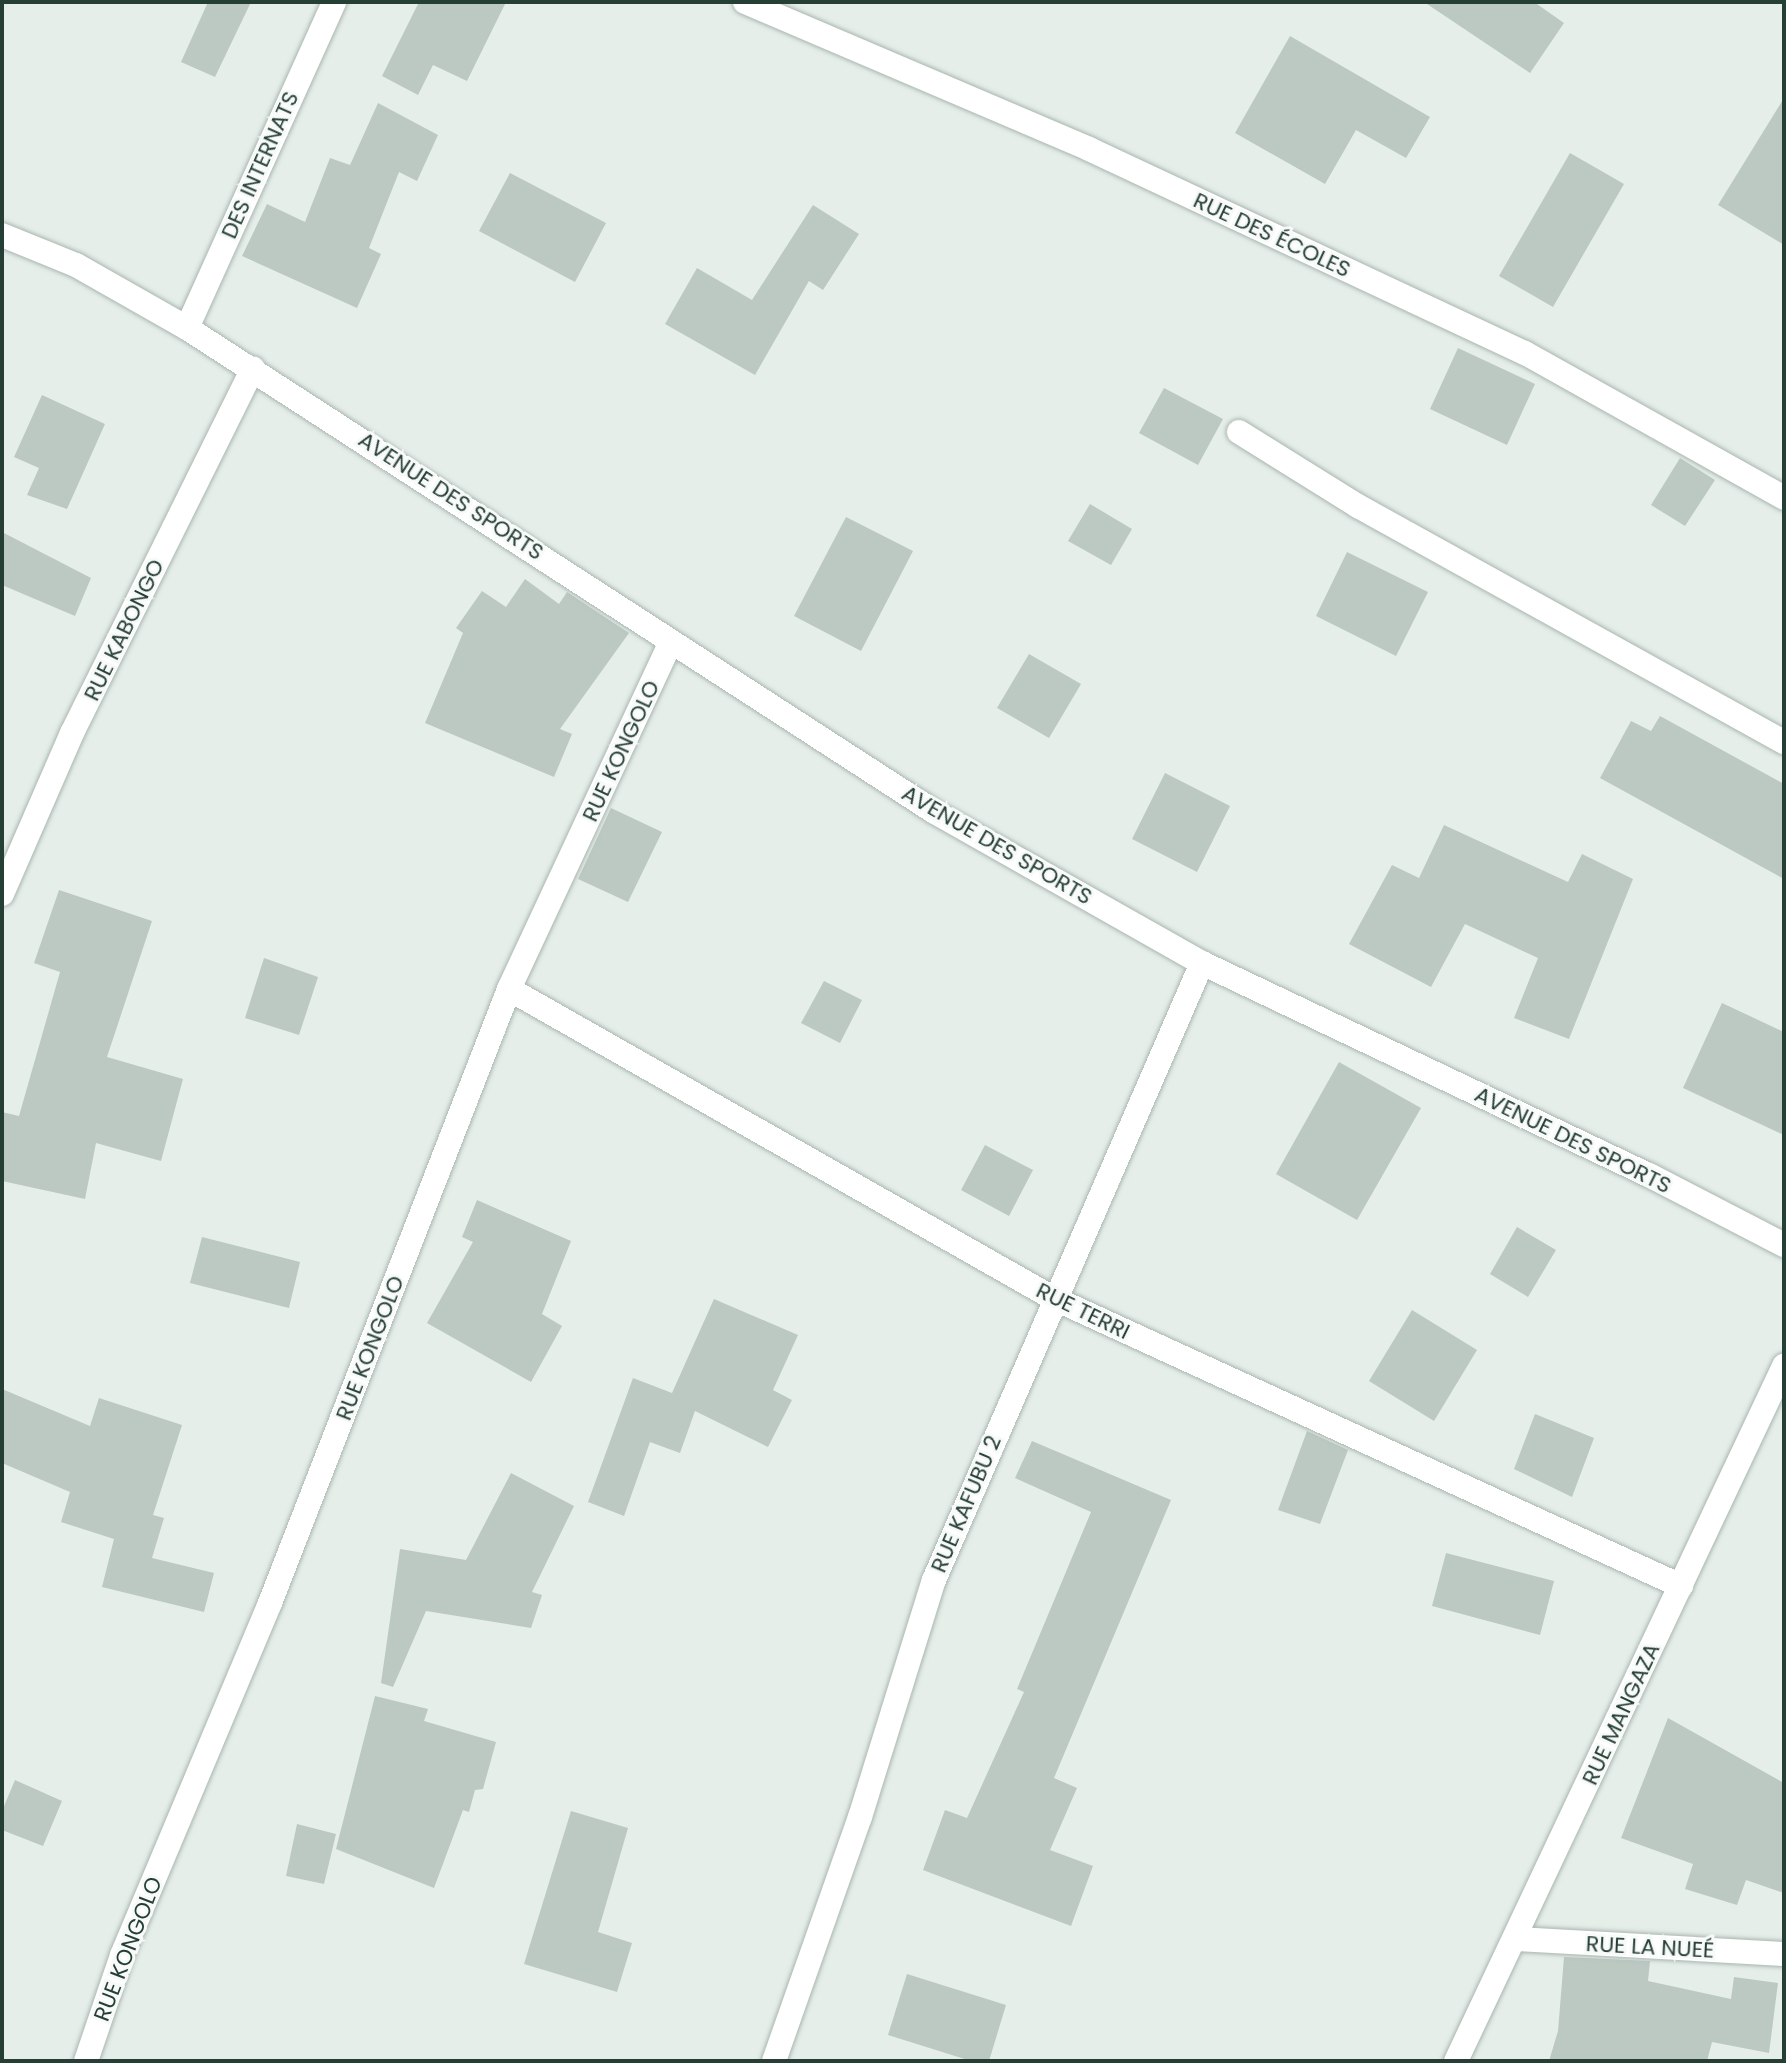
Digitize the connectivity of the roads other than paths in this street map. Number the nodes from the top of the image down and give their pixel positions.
1 (334, 2) edge
2 (745, 2) edge
3 (2, 235) edge
4 (187, 328) junction
5 (253, 369) junction
6 (1239, 432) dead end
7 (1784, 498) edge
8 (671, 642) junction
9 (1784, 742) edge
10 (2, 894) edge
11 (1202, 963) junction
12 (509, 989) junction
13 (1784, 1245) edge
14 (1053, 1298) junction
15 (1784, 1366) edge
16 (1681, 1586) junction
17 (1517, 1939) junction
18 (1784, 1954) edge
19 (86, 2061) edge
20 (774, 2061) edge
21 (1456, 2061) edge

1 - 4 street, DES INTERNATS
2 - 7 street, RUE DES ÉCOLES
3 - 4 street
4 - 5 street
5 - 8 street, AVENUE DES SPORTS
5 - 10 street, RUE KABONGO
6 - 9 street
8 - 11 street, AVENUE DES SPORTS
8 - 12 street, RUE KONGOLO
11 - 13 street, AVENUE DES SPORTS
11 - 14 street, RUE KAFUBU 2
12 - 14 street, RUE TERRI
12 - 19 street, RUE KONGOLO
14 - 16 street, RUE TERRI
14 - 20 street, RUE KAFUBU 2
15 - 16 street, RUE MANGAZA
16 - 17 street, RUE MANGAZA
17 - 18 street, RUE LA NUEÉ
17 - 21 street, RUE MANGAZA

